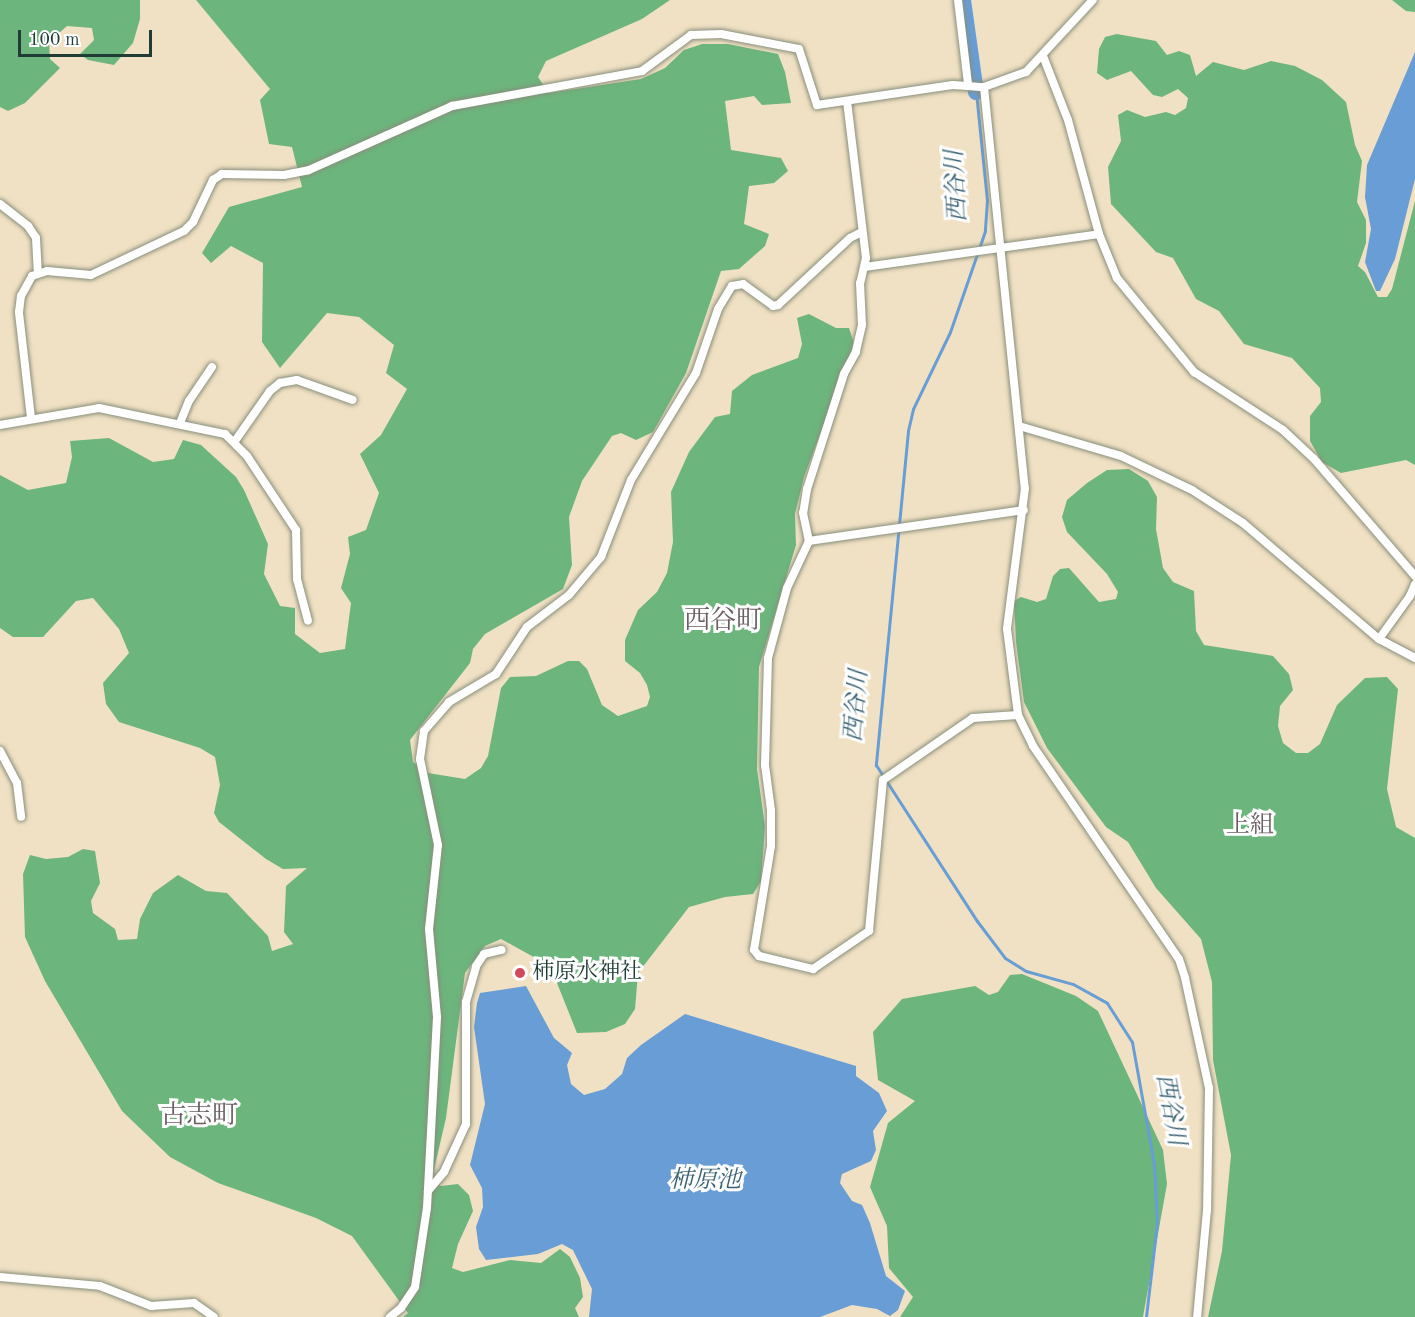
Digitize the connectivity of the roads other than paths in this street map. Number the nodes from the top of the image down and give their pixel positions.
1 (958, 0) edge
2 (1093, 0) edge
3 (1043, 56) junction
4 (968, 84) junction
5 (984, 87) junction
6 (847, 101) junction
7 (0, 204) edge
8 (862, 232) junction
9 (1099, 234) junction
10 (1001, 250) junction
11 (865, 267) junction
12 (38, 272) junction
13 (212, 367) dead end
14 (353, 400) dead end
15 (31, 418) junction
16 (180, 423) junction
17 (0, 425) edge
18 (1019, 426) junction
19 (235, 441) junction
20 (1024, 510) junction
21 (809, 542) junction
22 (1415, 576) edge
23 (1415, 584) edge
24 (308, 621) dead end
25 (1379, 639) junction
26 (1415, 658) edge
27 (1018, 715) junction
28 (0, 751) edge
29 (21, 817) dead end
30 (502, 950) dead end
31 (428, 1191) junction
32 (0, 1277) edge
33 (214, 1317) edge
34 (390, 1317) edge
35 (1197, 1317) edge

1 - 4 street
2 - 3 street
3 - 5 street
3 - 9 street
4 - 5 street
4 - 6 street
5 - 10 street
6 - 8 street
6 - 12 street
7 - 12 street
8 - 11 street
8 - 31 street
9 - 10 street
9 - 22 street
10 - 11 street
10 - 18 street
11 - 21 street
12 - 15 street
13 - 16 street
14 - 19 street
15 - 16 street
15 - 17 street
16 - 19 street
18 - 20 street
18 - 25 street
19 - 24 street
20 - 21 street
20 - 27 street
21 - 27 street
23 - 25 street
25 - 26 street
27 - 35 street
28 - 29 street
30 - 31 street
31 - 34 street
32 - 33 street

